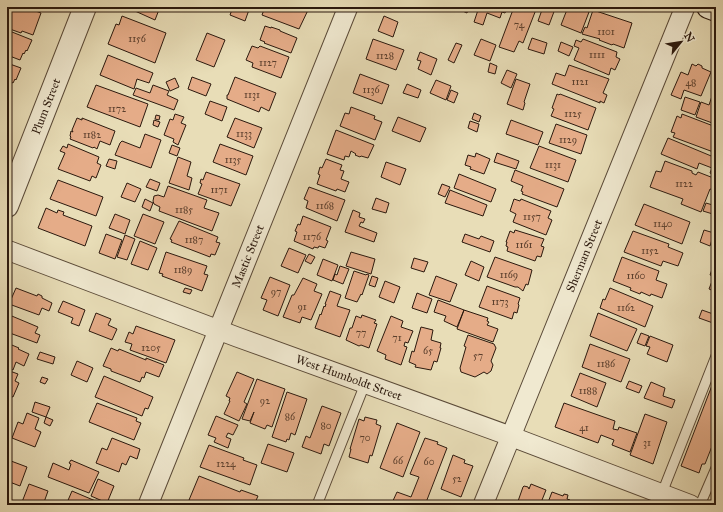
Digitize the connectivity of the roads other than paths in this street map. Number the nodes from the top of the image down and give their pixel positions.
1 (85, 7) edge
2 (348, 7) edge
3 (685, 7) edge
4 (708, 7) edge
5 (716, 10) edge
6 (7, 206) edge
7 (7, 250) edge
8 (218, 330) junction
9 (716, 356) edge
10 (365, 384) junction
11 (510, 436) junction
12 (716, 468) edge
13 (662, 493) junction
14 (148, 505) edge
15 (317, 505) edge
16 (483, 505) edge
17 (691, 505) edge
18 (700, 505) edge

1 - 6 street, Plum Street
2 - 8 street, Mastic Street
3 - 11 street, Sherman Street
4 - 5 street
7 - 8 street, West Humboldt Street
8 - 10 street, West Humboldt Street
8 - 14 street, Mastic Street
9 - 13 lane
10 - 11 street, West Humboldt Street
10 - 15 lane
11 - 13 street, West Humboldt Street
11 - 16 street, Sherman Street
12 - 18 lane
13 - 17 street, West Humboldt Street

